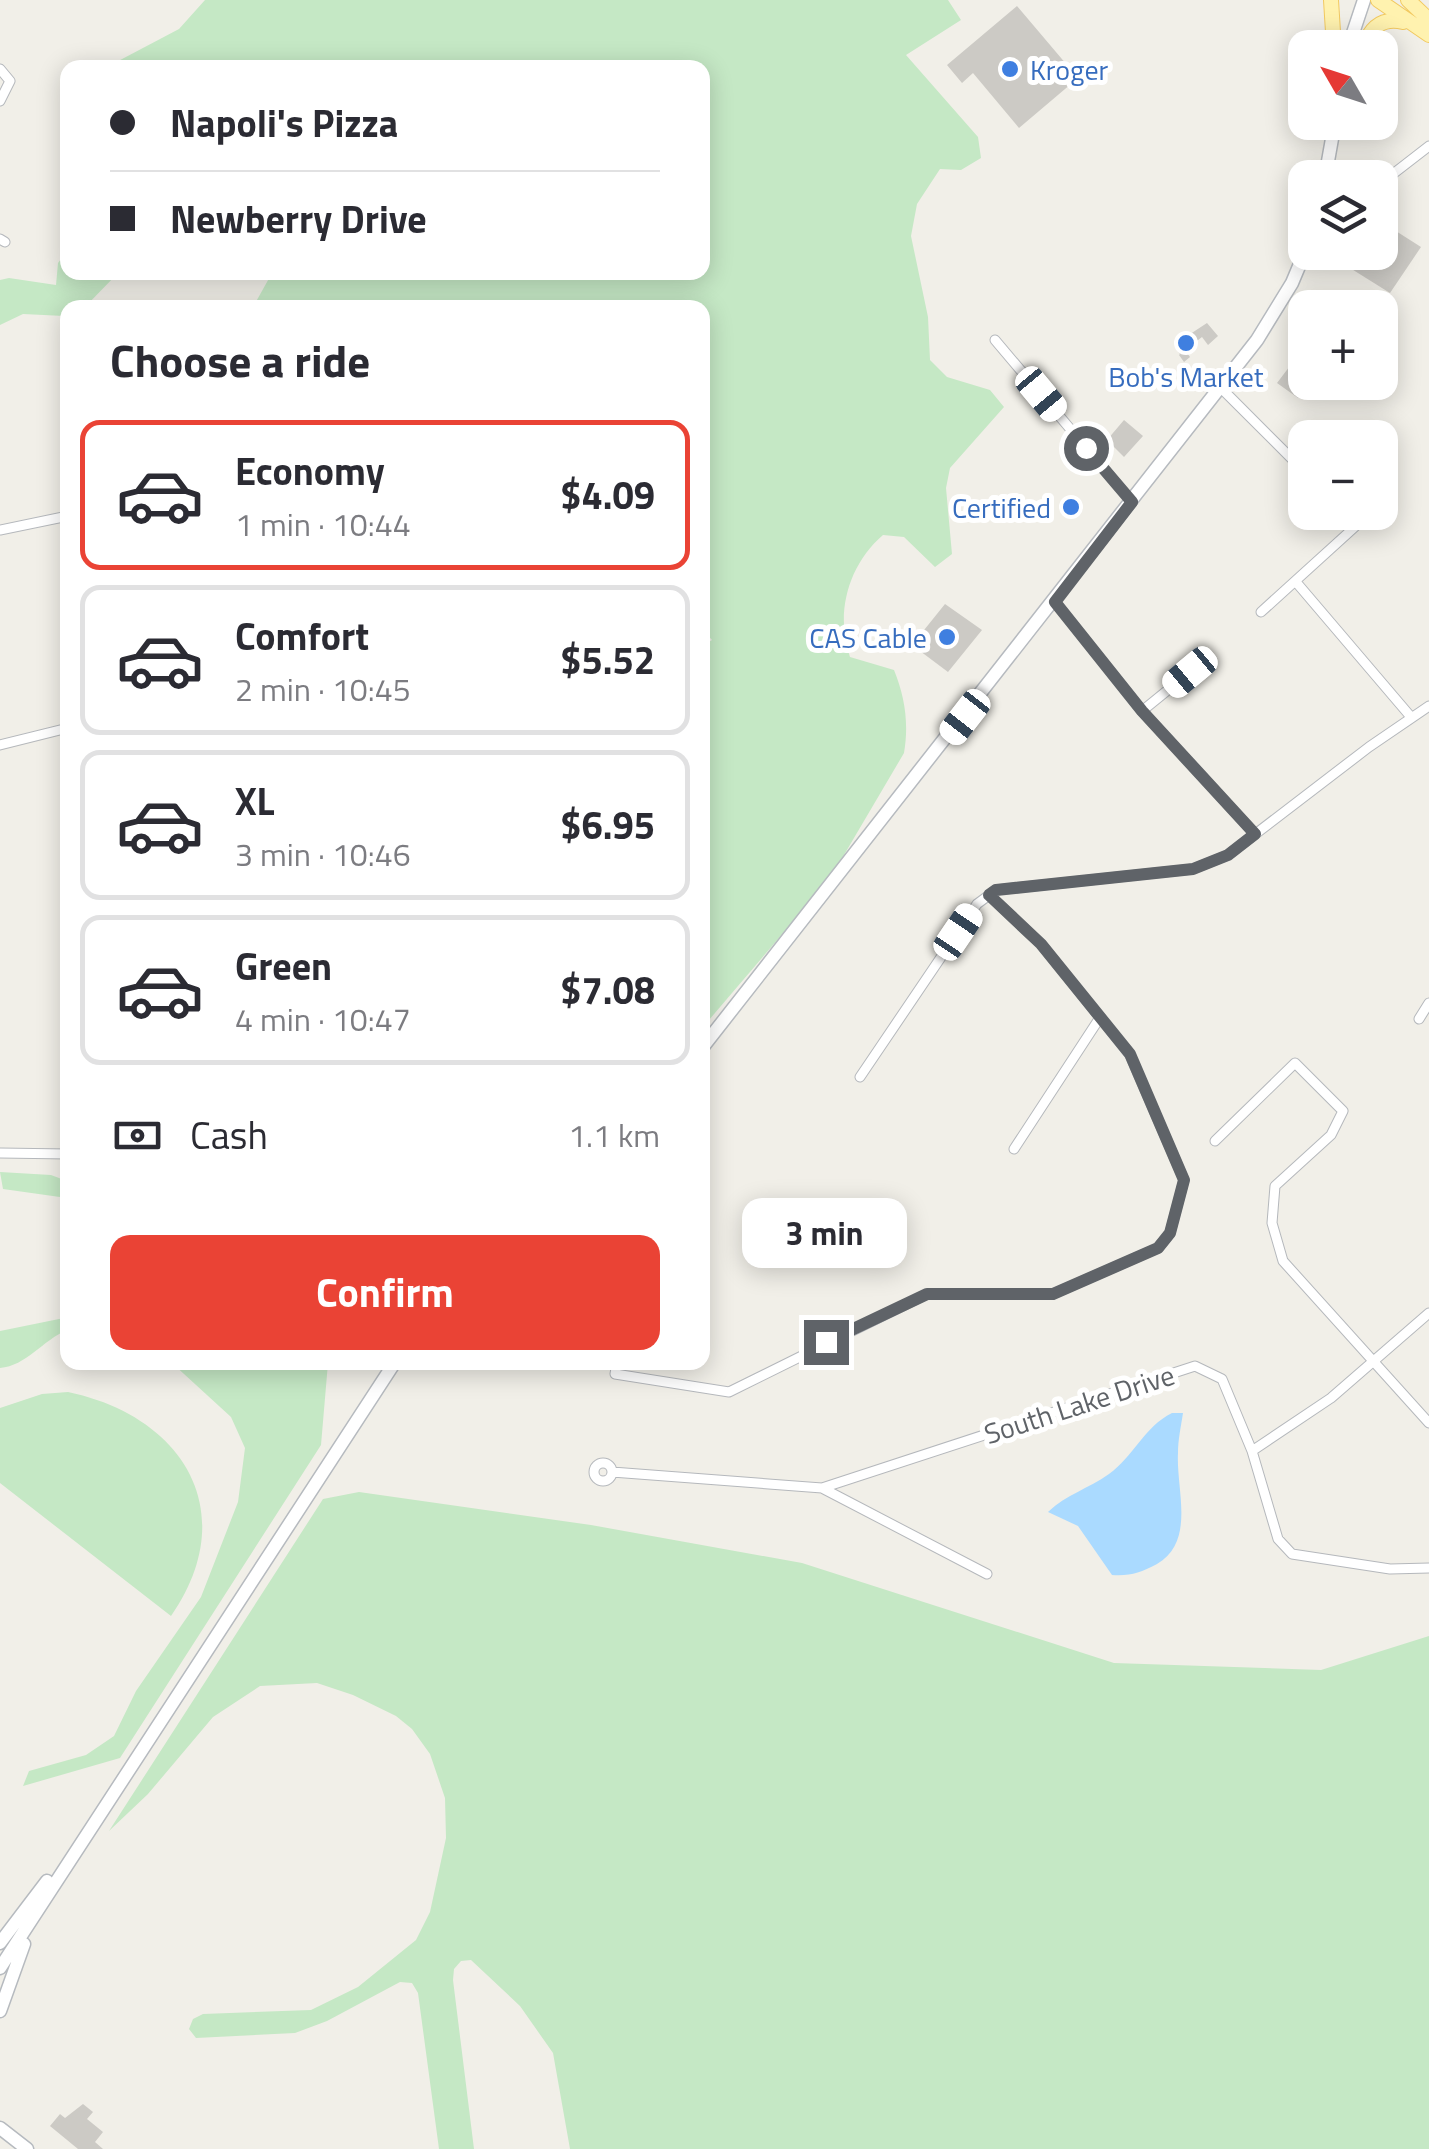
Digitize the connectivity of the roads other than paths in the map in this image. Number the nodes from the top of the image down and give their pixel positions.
1 (1331, 0) edge
2 (1364, 0) edge
3 (1378, 0) edge
4 (1408, 0) edge
5 (1429, 20) edge
6 (1407, 23) junction
7 (1333, 30) edge
8 (1354, 30) edge
9 (1372, 30) edge
10 (1429, 35) edge
11 (0, 69) edge
12 (0, 101) edge
13 (1429, 146) edge
14 (1398, 170) edge
15 (1295, 270) edge
16 (995, 340) dead end
17 (1220, 388) junction
18 (1288, 455) edge
19 (1132, 502) junction
20 (60, 518) edge
21 (0, 530) edge
22 (1351, 530) edge
23 (1296, 582) junction
24 (1055, 602) junction
25 (1261, 612) dead end
26 (1190, 672) dead end
27 (1429, 706) edge
28 (1142, 711) junction
29 (1411, 717) junction
30 (60, 730) edge
31 (0, 745) edge
32 (1255, 834) junction
33 (989, 895) junction
34 (1429, 1003) edge
35 (1099, 1019) junction
36 (1419, 1019) dead end
37 (710, 1038) edge
38 (860, 1077) dead end
39 (1214, 1141) dead end
40 (1014, 1148) dead end
41 (0, 1153) edge
42 (60, 1154) edge
43 (1429, 1313) edge
44 (1374, 1358) junction
45 (389, 1370) edge
46 (617, 1370) edge
47 (1429, 1423) edge
48 (1252, 1450) junction
49 (612, 1472) dead end
50 (822, 1488) junction
51 (1429, 1568) edge
52 (987, 1574) dead end
53 (68, 1863) junction
54 (0, 1943) edge
55 (0, 1968) edge
56 (0, 2011) edge
57 (0, 2128) edge
58 (27, 2149) edge

1 - 7 main road
2 - 8 main road
3 - 6 main road
4 - 5 main road
6 - 9 main road
6 - 10 main road
11 - 12 street
13 - 14 street
15 - 17 main road
16 - 19 street
17 - 18 street
17 - 19 main road
19 - 24 main road
20 - 21 street
22 - 23 street
23 - 25 street
23 - 29 street
24 - 28 street
24 - 37 main road
26 - 28 street
27 - 29 street
28 - 32 street
29 - 32 street
30 - 31 street
32 - 33 street
33 - 35 street
33 - 38 street
34 - 36 street
35 - 40 street
35 - 46 street
39 - 44 street
41 - 42 street
43 - 44 street
44 - 47 street
44 - 48 street
45 - 53 main road
48 - 50 street, South Lake Drive
48 - 51 street, South Lake Drive
49 - 50 street, South Lake Drive
50 - 52 street
53 - 54 main road
53 - 55 main road
53 - 56 main road
57 - 58 main road

